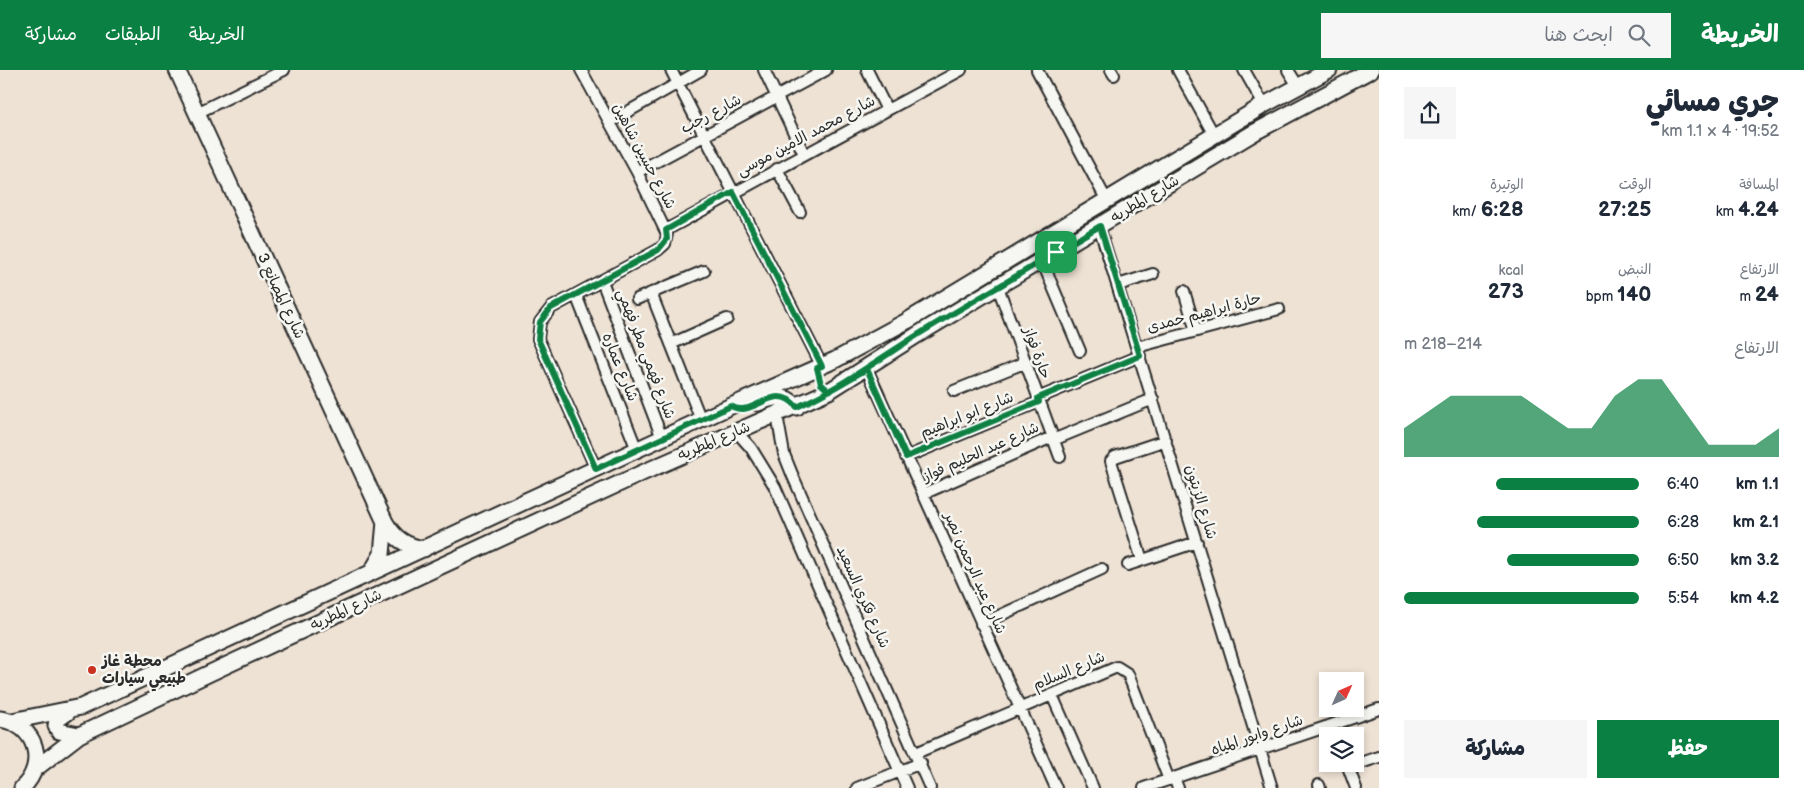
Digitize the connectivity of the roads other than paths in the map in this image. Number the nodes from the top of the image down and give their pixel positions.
1 (177, 70) edge
2 (284, 70) edge
3 (671, 70) edge
4 (701, 70) edge
5 (764, 70) edge
6 (867, 70) edge
7 (960, 70) edge
8 (1037, 70) edge
9 (1178, 70) edge
10 (1244, 70) edge
11 (1288, 70) edge
12 (1329, 70) edge
13 (1371, 70) edge
14 (584, 71) edge
15 (822, 71) edge
16 (943, 74) edge
17 (677, 83) junction
18 (1298, 86) junction
19 (776, 96) junction
20 (1264, 105) junction
21 (887, 110) junction
22 (197, 113) junction
23 (610, 122) junction
24 (704, 135) junction
25 (1214, 135) junction
26 (804, 154) junction
27 (777, 169) junction
28 (637, 172) junction
29 (733, 192) junction
30 (1107, 201) junction
31 (800, 212) dead end
32 (1100, 226) junction
33 (666, 230) junction
34 (1042, 261) junction
35 (704, 271) dead end
36 (1153, 274) dead end
37 (602, 281) junction
38 (1118, 285) junction
39 (998, 287) junction
40 (1184, 291) dead end
41 (651, 293) junction
42 (576, 295) junction
43 (637, 299) dead end
44 (1279, 309) dead end
45 (727, 319) dead end
46 (1196, 331) junction
47 (671, 344) junction
48 (1080, 351) dead end
49 (1139, 352) junction
50 (1024, 363) junction
51 (819, 367) junction
52 (867, 369) junction
53 (954, 390) dead end
54 (829, 391) junction
55 (1153, 399) junction
56 (1038, 400) junction
57 (731, 406) junction
58 (797, 407) junction
59 (777, 415) junction
60 (701, 420) junction
61 (736, 431) junction
62 (662, 438) junction
63 (1053, 439) junction
64 (1166, 440) junction
65 (637, 450) junction
66 (906, 457) junction
67 (1060, 457) dead end
68 (596, 469) junction
69 (923, 494) junction
70 (385, 522) junction
71 (1197, 542) junction
72 (424, 549) junction
73 (1142, 560) junction
74 (1128, 565) dead end
75 (1102, 569) dead end
76 (372, 573) junction
77 (982, 624) junction
78 (1052, 694) junction
79 (1020, 708) junction
80 (74, 709) junction
81 (1379, 709) edge
82 (6, 720) edge
83 (1332, 726) joint
84 (79, 736) junction
85 (1261, 750) junction
86 (1379, 757) edge
87 (918, 758) junction
88 (1364, 761) edge
89 (901, 772) junction
90 (1350, 772) edge
91 (33, 778) edge
92 (1174, 782) edge
93 (22, 788) edge
94 (857, 788) edge
95 (908, 788) edge
96 (930, 788) edge
97 (1056, 788) edge
98 (1093, 788) edge
99 (1144, 788) edge
100 (1272, 788) edge
101 (1356, 788) edge

1 - 22 main road, شارع المصانع 3
2 - 22 street
3 - 17 street
4 - 17 street
5 - 19 street
6 - 21 street
7 - 16 street, شارع محمد الامين موسى
8 - 30 street
9 - 25 street
10 - 20 street
11 - 18 street
12 - 18 main road, شارع المطريه
13 - 32 main road, شارع المطريه
14 - 23 street, شارع حسين شاهين
15 - 19 street, شارع رجب
16 - 21 street, شارع محمد الامين موسى
17 - 23 street
17 - 24 street
18 - 20 main road, شارع المطريه
19 - 24 street, شارع رجب
19 - 26 street
20 - 25 main road, شارع المطريه
21 - 26 street, شارع محمد الامين موسى
22 - 70 main road, شارع المصانع 3
23 - 28 street, شارع حسين شاهين
24 - 28 street, شارع رجب
24 - 29 street
25 - 30 main road, شارع المطريه
26 - 27 street, شارع محمد الامين موسى
27 - 29 street, شارع محمد الامين موسى
27 - 31 street
28 - 33 street, شارع حسين شاهين
29 - 33 street, شارع محمد الامين موسى
29 - 51 street
30 - 51 main road, شارع المطريه
32 - 34 main road, شارع المطريه
32 - 38 street, شارع الزيتون
33 - 37 street
34 - 39 main road, شارع المطريه
34 - 48 street
35 - 41 street
36 - 38 street
37 - 42 street
37 - 62 street, شارع فهمي مطر فهمي
38 - 49 street, شارع الزيتون
39 - 50 street, حارة فواز
39 - 52 main road, شارع المطريه
40 - 46 street
41 - 43 street
41 - 47 street
42 - 65 street, شارع عماره
42 - 68 street
44 - 46 street, حارة ابراهيم حمدى
45 - 47 street
46 - 49 street, حارة ابراهيم حمدى
47 - 60 street
49 - 55 street, شارع الزيتون
49 - 56 street, حارة ابراهيم حمدى
50 - 53 street
50 - 56 street, حارة فواز
51 - 54 main road
51 - 57 main road, شارع المطريه
52 - 54 main road, شارع المطريه
52 - 66 street, شارع عبد الرحمن نصر
54 - 58 main road, شارع المطريه
55 - 63 street, شارع عبد الحليم فواز
55 - 64 street, شارع الزيتون
56 - 63 street, حارة فواز
56 - 66 street, شارع ابو ابراهيم
57 - 58 main road
57 - 60 main road, شارع المطريه
58 - 59 main road, شارع المطريه
59 - 61 main road, شارع المطريه
59 - 87 street, شارع فكري السعيد
60 - 62 main road, شارع المطريه
61 - 84 main road, شارع المطريه
61 - 89 street
62 - 65 main road, شارع المطريه
63 - 67 street, حارة فواز
63 - 69 street, شارع عبد الحليم فواز
64 - 71 street, شارع الزيتون
64 - 73 street
65 - 68 main road, شارع المطريه
66 - 69 street, شارع عبد الرحمن نصر
68 - 72 main road, شارع المطريه
69 - 77 street, شارع عبد الرحمن نصر
70 - 72 main road, شارع المصانع 3
70 - 76 main road
71 - 73 street
71 - 85 street, شارع الزيتون
72 - 76 main road, شارع المطريه
73 - 74 street
75 - 77 street
76 - 80 main road, شارع المطريه
77 - 79 street, شارع عبد الرحمن نصر
78 - 79 street, شارع السلام
78 - 92 street, شارع السلام
78 - 98 street
79 - 87 street, شارع السلام
79 - 97 street, شارع عبد الرحمن نصر
80 - 82 main road, شارع المطريه
80 - 84 main road
81 - 83 street, شارع وابور المياه
82 - 91 main road
83 - 85 street, شارع وابور المياه
84 - 91 main road, شارع المطريه
85 - 92 street, شارع وابور المياه
85 - 100 street, شارع الزيتون
86 - 88 street
87 - 89 street, شارع السلام
87 - 96 street, شارع فكري السعيد
89 - 94 street, شارع السلام
89 - 95 street
90 - 101 street
91 - 93 main road, شارع المطريه
92 - 99 street, شارع وابور المياه

